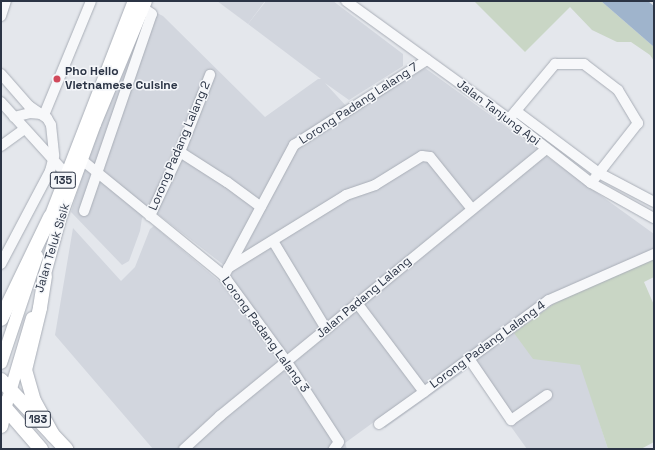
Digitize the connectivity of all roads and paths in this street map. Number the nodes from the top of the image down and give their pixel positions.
1 (6, 1) edge
2 (91, 1) edge
3 (346, 1) edge
4 (141, 5) edge
5 (1, 16) edge
6 (427, 60) junction
7 (1, 74) edge
8 (210, 75) dead end
9 (110, 83) junction
10 (125, 90) junction
11 (1, 102) edge
12 (516, 111) junction
13 (44, 115) junction
14 (14, 117) junction
15 (509, 120) junction
16 (95, 124) junction
17 (24, 129) junction
18 (111, 130) junction
19 (1, 146) edge
20 (546, 148) junction
21 (180, 152) junction
22 (82, 160) junction
23 (52, 162) junction
24 (97, 173) junction
25 (599, 173) junction
26 (66, 174) junction
27 (592, 183) junction
28 (654, 202) edge
29 (261, 207) junction
30 (472, 209) junction
31 (84, 211) dead end
32 (150, 216) junction
33 (50, 217) junction
34 (654, 218) edge
35 (273, 241) junction
36 (654, 254) edge
37 (1, 264) edge
38 (226, 272) junction
39 (45, 276) junction
40 (358, 303) junction
41 (1, 319) edge
42 (326, 329) junction
43 (470, 360) junction
44 (287, 362) junction
45 (1, 363) edge
46 (5, 385) edge
47 (424, 392) junction
48 (547, 395) dead end
49 (3, 406) edge
50 (379, 424) dead end
51 (1, 426) edge
52 (53, 434) junction
53 (41, 449) edge
54 (66, 449) edge
55 (184, 449) edge
56 (334, 449) edge

1 - 5 street
2 - 13 street
3 - 6 street, Jalan Tanjung Api
4 - 9 main road, Jalan Teluk Sisik / 135
4 - 10 street
4 - 26 main road, Jalan Teluk Sisik / 135
6 - 15 street, Jalan Tanjung Api
6 - 29 street, Lorong Padang Lalang 7
7 - 13 street
8 - 21 street, Lorong Padang Lalang 2
9 - 10 street
9 - 16 main road, Jalan Teluk Sisik / 135
10 - 18 street
11 - 14 street
12 - 15 street
12 - 25 street
12 - 25 street
13 - 14 street
13 - 23 street
14 - 17 street
15 - 20 street, Jalan Tanjung Api
16 - 18 street
16 - 22 main road, Jalan Teluk Sisik / 135
17 - 19 street
17 - 23 street
18 - 24 street
20 - 27 street, Jalan Tanjung Api
20 - 30 street, Jalan Padang Lalang
21 - 29 street
21 - 32 street, Lorong Padang Lalang 2
22 - 24 street, Lorong Padang Lalang 3
22 - 39 main road, Jalan Teluk Sisik / 135
23 - 26 street
23 - 37 street
24 - 31 street
24 - 32 street, Lorong Padang Lalang 3
25 - 27 street
25 - 28 street
26 - 33 main road, Jalan Teluk Sisik / 135
27 - 34 street, Jalan Tanjung Api
29 - 38 street, Lorong Padang Lalang 7
30 - 35 street
30 - 40 street, Jalan Padang Lalang
32 - 38 street, Lorong Padang Lalang 3
33 - 41 highway
33 - 45 main road, Jalan Teluk Sisik / 135
35 - 38 street
35 - 42 street
36 - 43 street, Lorong Padang Lalang 4
38 - 44 street, Lorong Padang Lalang 3
39 - 46 main road, Jalan Teluk Sisik / 135
39 - 52 highway
40 - 42 street, Jalan Padang Lalang
40 - 47 street, Lorong Padang Lalang 4
42 - 44 street, Jalan Padang Lalang
43 - 47 street, Lorong Padang Lalang 4
43 - 48 street
44 - 55 street, Jalan Padang Lalang
44 - 56 street, Lorong Padang Lalang 3
46 - 49 main road, Jalan Teluk Sisik / 135
46 - 52 highway, 183
47 - 50 street
49 - 51 highway
49 - 53 highway, 183
52 - 54 highway, 183

